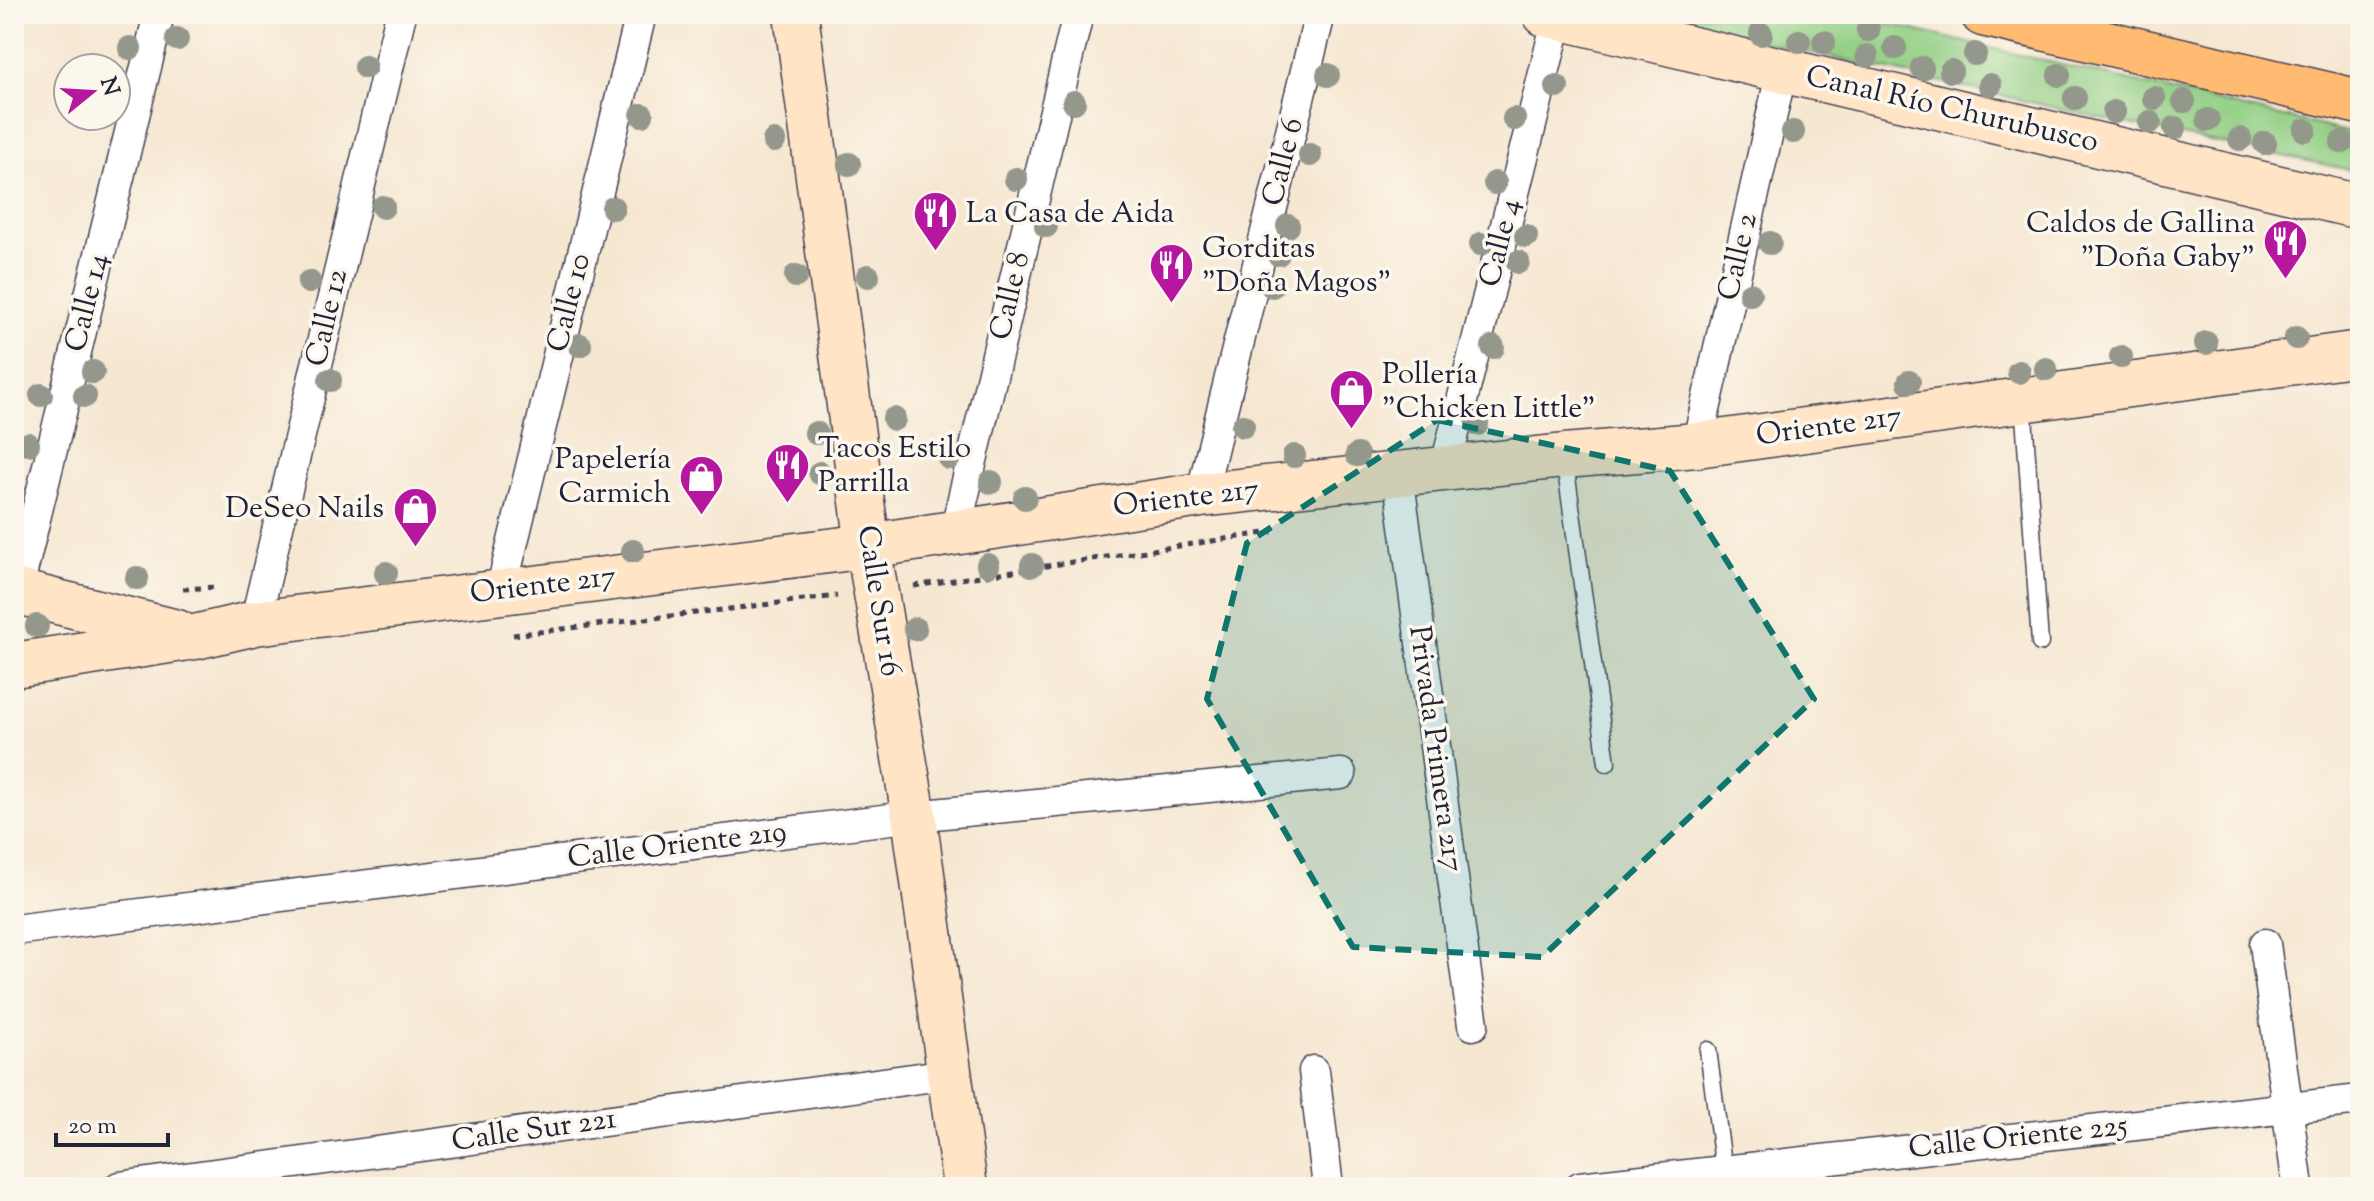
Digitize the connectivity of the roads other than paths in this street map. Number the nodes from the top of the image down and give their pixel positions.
1 (159, 14) edge
2 (401, 14) edge
3 (641, 14) edge
4 (796, 14) edge
5 (1078, 14) edge
6 (1320, 14) edge
7 (1983, 14) edge
8 (1551, 16) edge
9 (1782, 70) junction
10 (2360, 102) edge
11 (2360, 207) edge
12 (2360, 353) edge
13 (2023, 400) junction
14 (1697, 445) junction
15 (1564, 456) junction
16 (1445, 469) junction
17 (1398, 474) junction
18 (1201, 495) junction
19 (955, 532) junction
20 (868, 546) junction
21 (501, 591) junction
22 (16, 592) edge
23 (255, 623) junction
24 (195, 637) junction
25 (2040, 643) dead end
26 (14, 665) edge
27 (1607, 763) dead end
28 (1341, 774) dead end
29 (914, 816) junction
30 (14, 930) edge
31 (2265, 944) dead end
32 (1473, 1025) dead end
33 (1708, 1050) dead end
34 (1314, 1071) dead end
35 (949, 1074) junction
36 (2360, 1100) edge
37 (2287, 1107) junction
38 (1724, 1171) junction
39 (119, 1187) edge
40 (965, 1187) edge
41 (1328, 1187) edge
42 (1580, 1187) edge
43 (2298, 1187) edge

1 - 22 street, Calle 14
2 - 23 street, Calle 12
3 - 21 street, Calle 10
4 - 20 street, Calle Sur 16
5 - 19 street, Calle 8
6 - 18 street, Calle 6
7 - 10 main road
8 - 9 street, Canal Río Churubusco
8 - 16 street, Calle 4
9 - 11 street, Canal Río Churubusco
9 - 14 street, Calle 2
12 - 13 street, Oriente 217
13 - 14 street, Oriente 217
13 - 25 lane
14 - 15 street, Oriente 217
15 - 16 street, Oriente 217
15 - 27 lane
16 - 17 street, Oriente 217
17 - 18 street, Oriente 217
17 - 32 street, Privada Primera 217
18 - 19 street, Oriente 217
19 - 20 street, Oriente 217
20 - 21 street, Oriente 217
20 - 29 street, Calle Sur 16
21 - 23 street, Oriente 217
22 - 24 street
23 - 24 street, Oriente 217
24 - 26 street, Oriente 217
28 - 29 street, Calle Oriente 219
29 - 30 street, Calle Oriente 219
29 - 35 street, Calle Sur 16
31 - 37 street
33 - 38 lane
34 - 41 street
35 - 39 street, Calle Sur 221
35 - 40 street, Calle Sur 16
36 - 37 street, Calle Oriente 225
37 - 38 street, Calle Oriente 225
37 - 43 street
38 - 42 street, Calle Oriente 225

